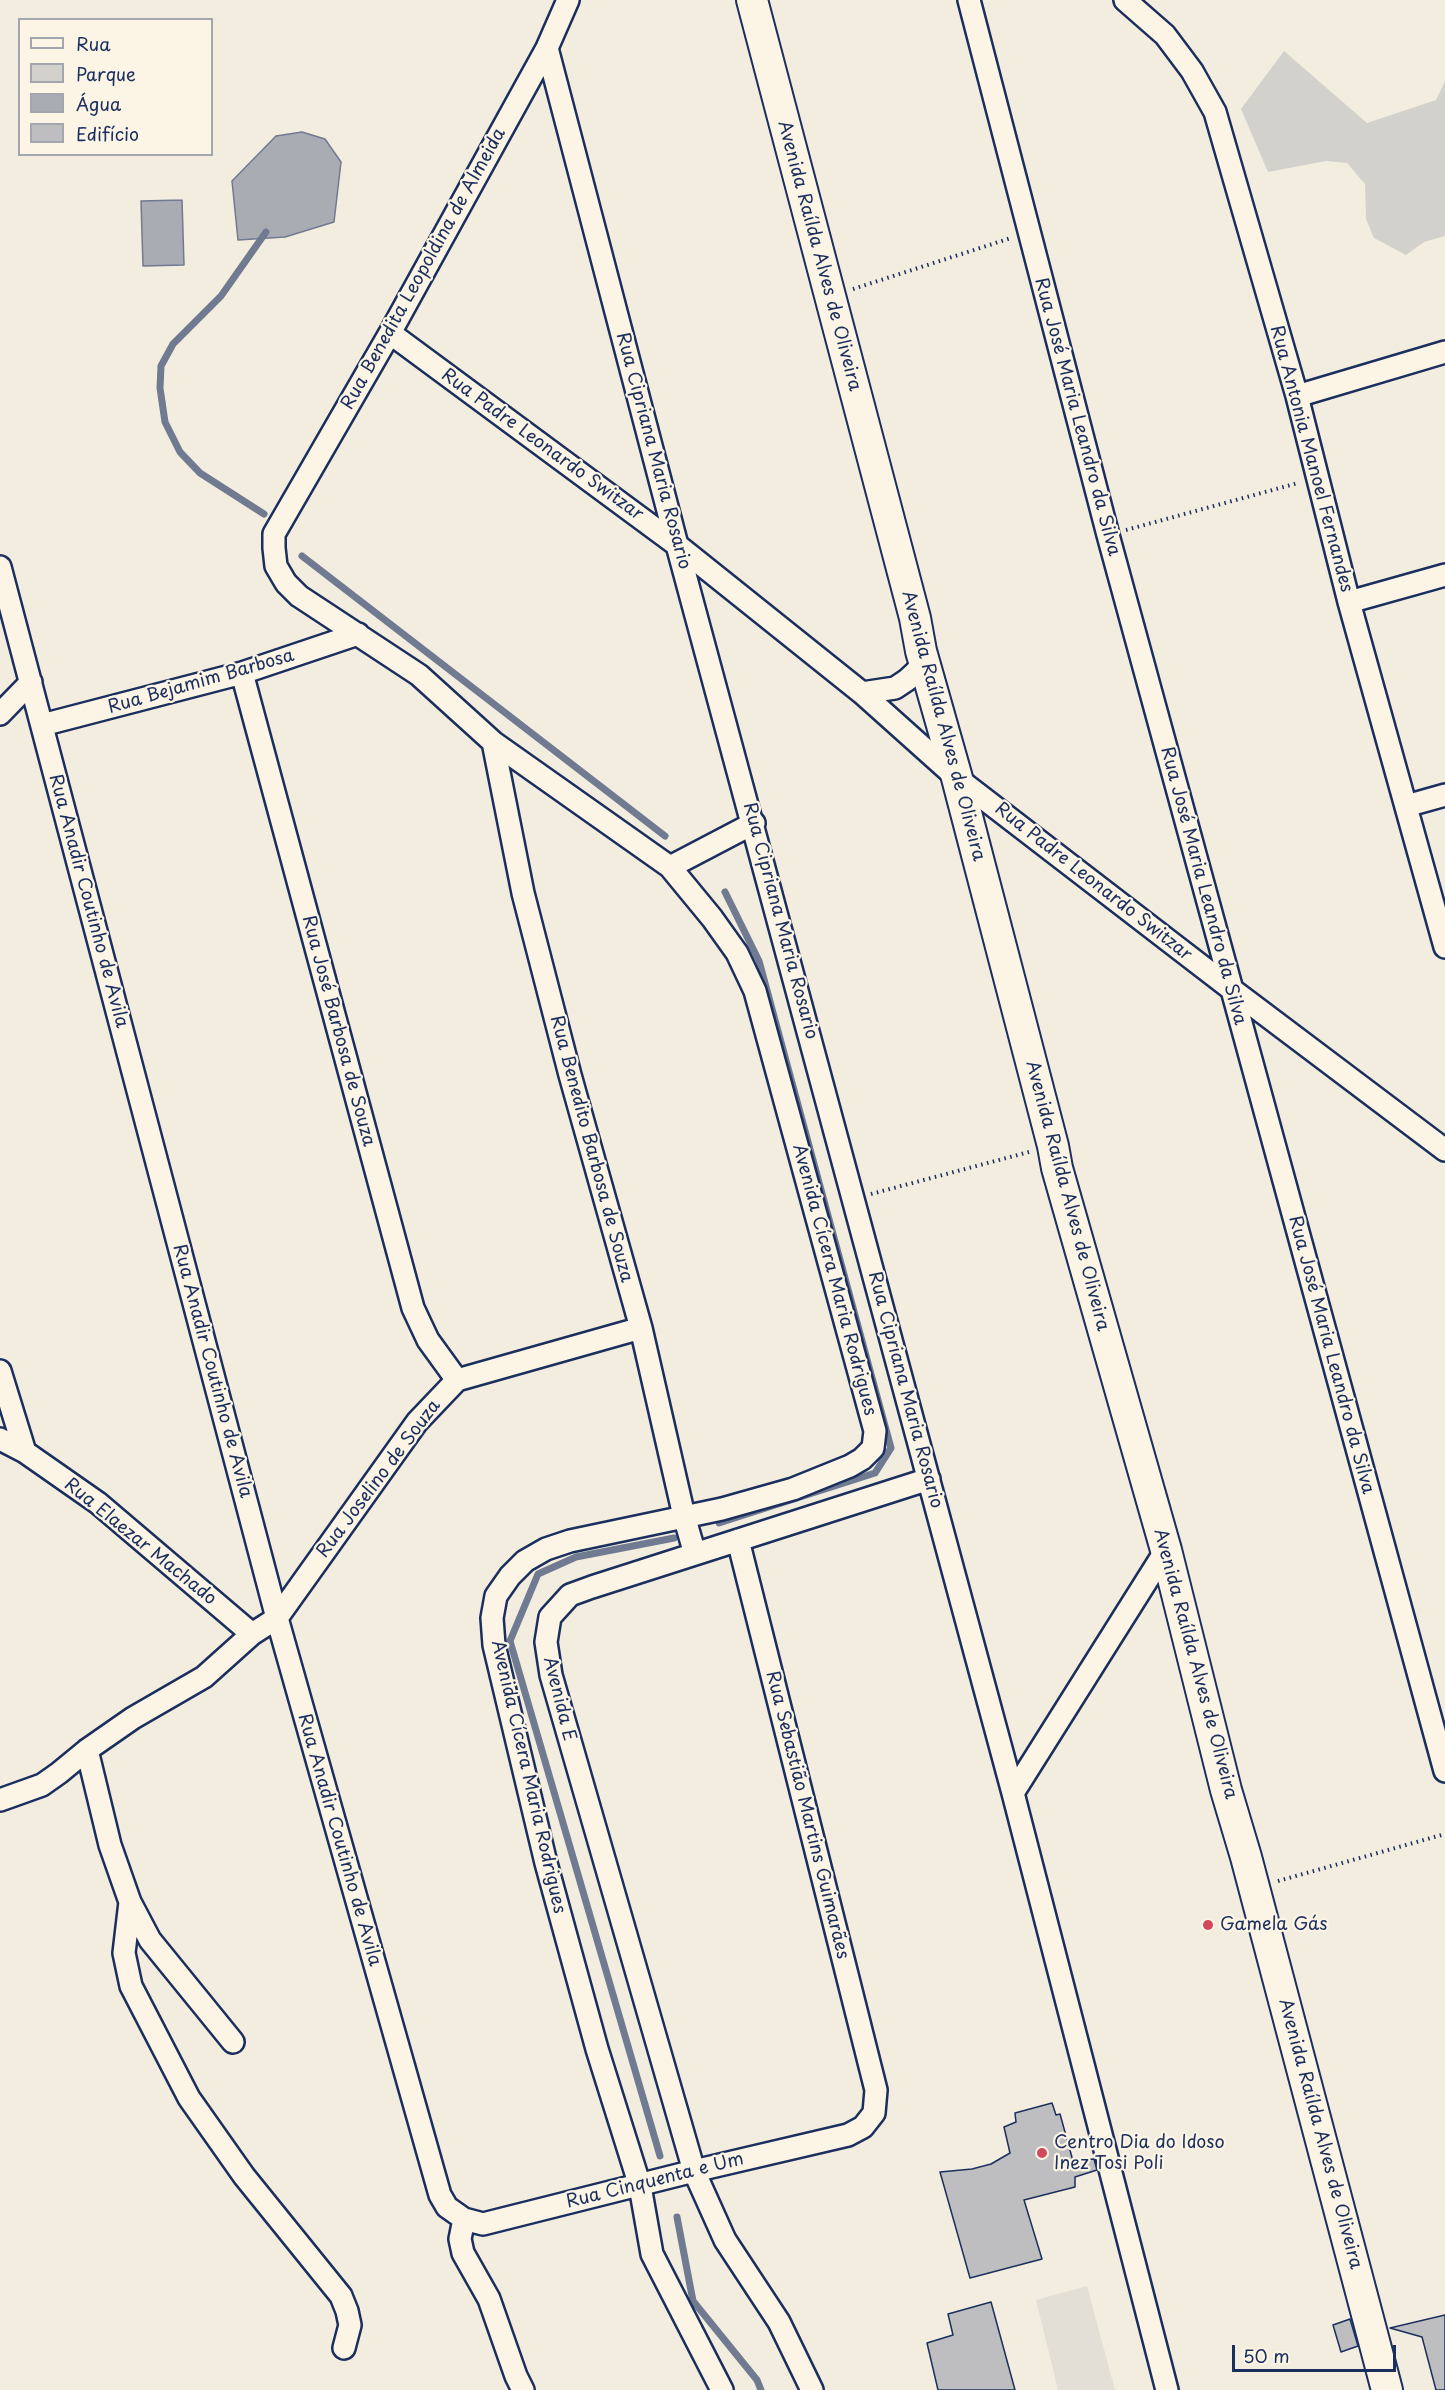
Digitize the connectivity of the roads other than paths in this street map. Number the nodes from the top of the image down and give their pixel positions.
1 (568, 0) edge
2 (752, 0) edge
3 (969, 0) edge
4 (1125, 0) edge
5 (547, 48) junction
6 (390, 333) junction
7 (1445, 352) edge
8 (1297, 396) junction
9 (274, 534) joint
10 (677, 545) junction
11 (0, 567) edge
12 (1445, 575) edge
13 (1349, 602) junction
14 (358, 634) junction
15 (921, 651) junction
16 (242, 673) junction
17 (30, 682) junction
18 (862, 693) junction
19 (0, 714) edge
20 (42, 725) junction
21 (493, 742) junction
22 (957, 778) junction
23 (1445, 795) edge
24 (1406, 806) junction
25 (754, 823) junction
26 (670, 867) junction
27 (1445, 947) edge
28 (1230, 988) junction
29 (1445, 1150) edge
30 (641, 1328) junction
31 (0, 1371) edge
32 (457, 1380) junction
33 (0, 1439) edge
34 (25, 1452) junction
35 (929, 1479) junction
36 (684, 1516) junction
37 (738, 1540) junction
38 (1166, 1550) junction
39 (695, 1554) junction
40 (277, 1618) junction
41 (252, 1634) junction
42 (87, 1750) junction
43 (1445, 1771) edge
44 (1013, 1793) junction
45 (0, 1800) edge
46 (130, 1902) junction
47 (234, 2042) dead end
48 (876, 2090) joint
49 (694, 2170) junction
50 (640, 2186) junction
51 (464, 2219) junction
52 (344, 2348) dead end
53 (524, 2390) edge
54 (722, 2390) edge
55 (812, 2390) edge
56 (1167, 2390) edge
57 (1388, 2390) edge

1 - 5 street, Rua Benedita Leopoldina de Almeida
2 - 15 street, Avenida Raílda Alves de Oliveira
3 - 28 street, Rua José Maria Leandro da Silva
4 - 8 street, Rua Antonia Manoel Fernandes
5 - 6 street, Rua Benedita Leopoldina de Almeida
5 - 10 street, Rua Cipriana Maria Rosario
6 - 9 street, Rua Benedita Leopoldina de Almeida
6 - 10 street, Rua Padre Leonardo Switzar
7 - 8 street
8 - 13 street, Rua Antonia Manoel Fernandes
9 - 14 street, Avenida Cícera Maria Rodrigues
10 - 18 street, Rua Padre Leonardo Switzar
10 - 25 street, Rua Cipriana Maria Rosario
11 - 17 street, Rua Anadir Coutinho de Avila
12 - 13 street
13 - 24 street, Rua Antonia Manoel Fernandes
14 - 16 street, Rua Bejamim Barbosa
14 - 21 street, Avenida Cícera Maria Rodrigues
15 - 18 street
15 - 22 street, Avenida Raílda Alves de Oliveira
16 - 20 street, Rua Bejamim Barbosa
16 - 32 street, Rua José Barbosa de Souza
17 - 19 street
17 - 20 street, Rua Anadir Coutinho de Avila
18 - 22 street, Rua Padre Leonardo Switzar
20 - 40 street, Rua Anadir Coutinho de Avila
21 - 26 street, Avenida Cícera Maria Rodrigues
21 - 30 street, Rua Benedito Barbosa de Souza
22 - 28 street, Rua Padre Leonardo Switzar
22 - 38 street, Avenida Raílda Alves de Oliveira
23 - 24 street
24 - 27 street, Rua Antonia Manoel Fernandes
25 - 26 street
25 - 35 street, Rua Cipriana Maria Rosario
26 - 36 street, Avenida Cícera Maria Rodrigues
28 - 29 street, Rua Padre Leonardo Switzar
28 - 43 street, Rua José Maria Leandro da Silva
30 - 32 street
30 - 36 street, Rua Benedito Barbosa de Souza
31 - 34 street
32 - 40 street, Rua Joselino de Souza
33 - 34 street, Rua Elaezar Machado
34 - 41 street, Rua Elaezar Machado
35 - 37 street, Avenida E
35 - 44 street, Rua Cipriana Maria Rosario
36 - 39 street, Rua Benedito Barbosa de Souza
36 - 50 street, Avenida Cícera Maria Rodrigues
37 - 39 street, Avenida E
37 - 48 street, Rua Sebastião Martins Guimarães
38 - 44 street
38 - 57 street, Avenida Raílda Alves de Oliveira
39 - 49 street, Avenida E
40 - 41 street
40 - 51 street, Rua Anadir Coutinho de Avila
41 - 42 street
42 - 45 street
42 - 46 street
44 - 56 street, Rua Cipriana Maria Rosario
46 - 47 street
46 - 52 street
48 - 49 street, Rua Cinquenta e Um
49 - 50 street, Rua Cinquenta e Um
49 - 55 street, Avenida E
50 - 51 street, Rua Cinquenta e Um
50 - 54 street, Avenida Cícera Maria Rodrigues
51 - 53 street

